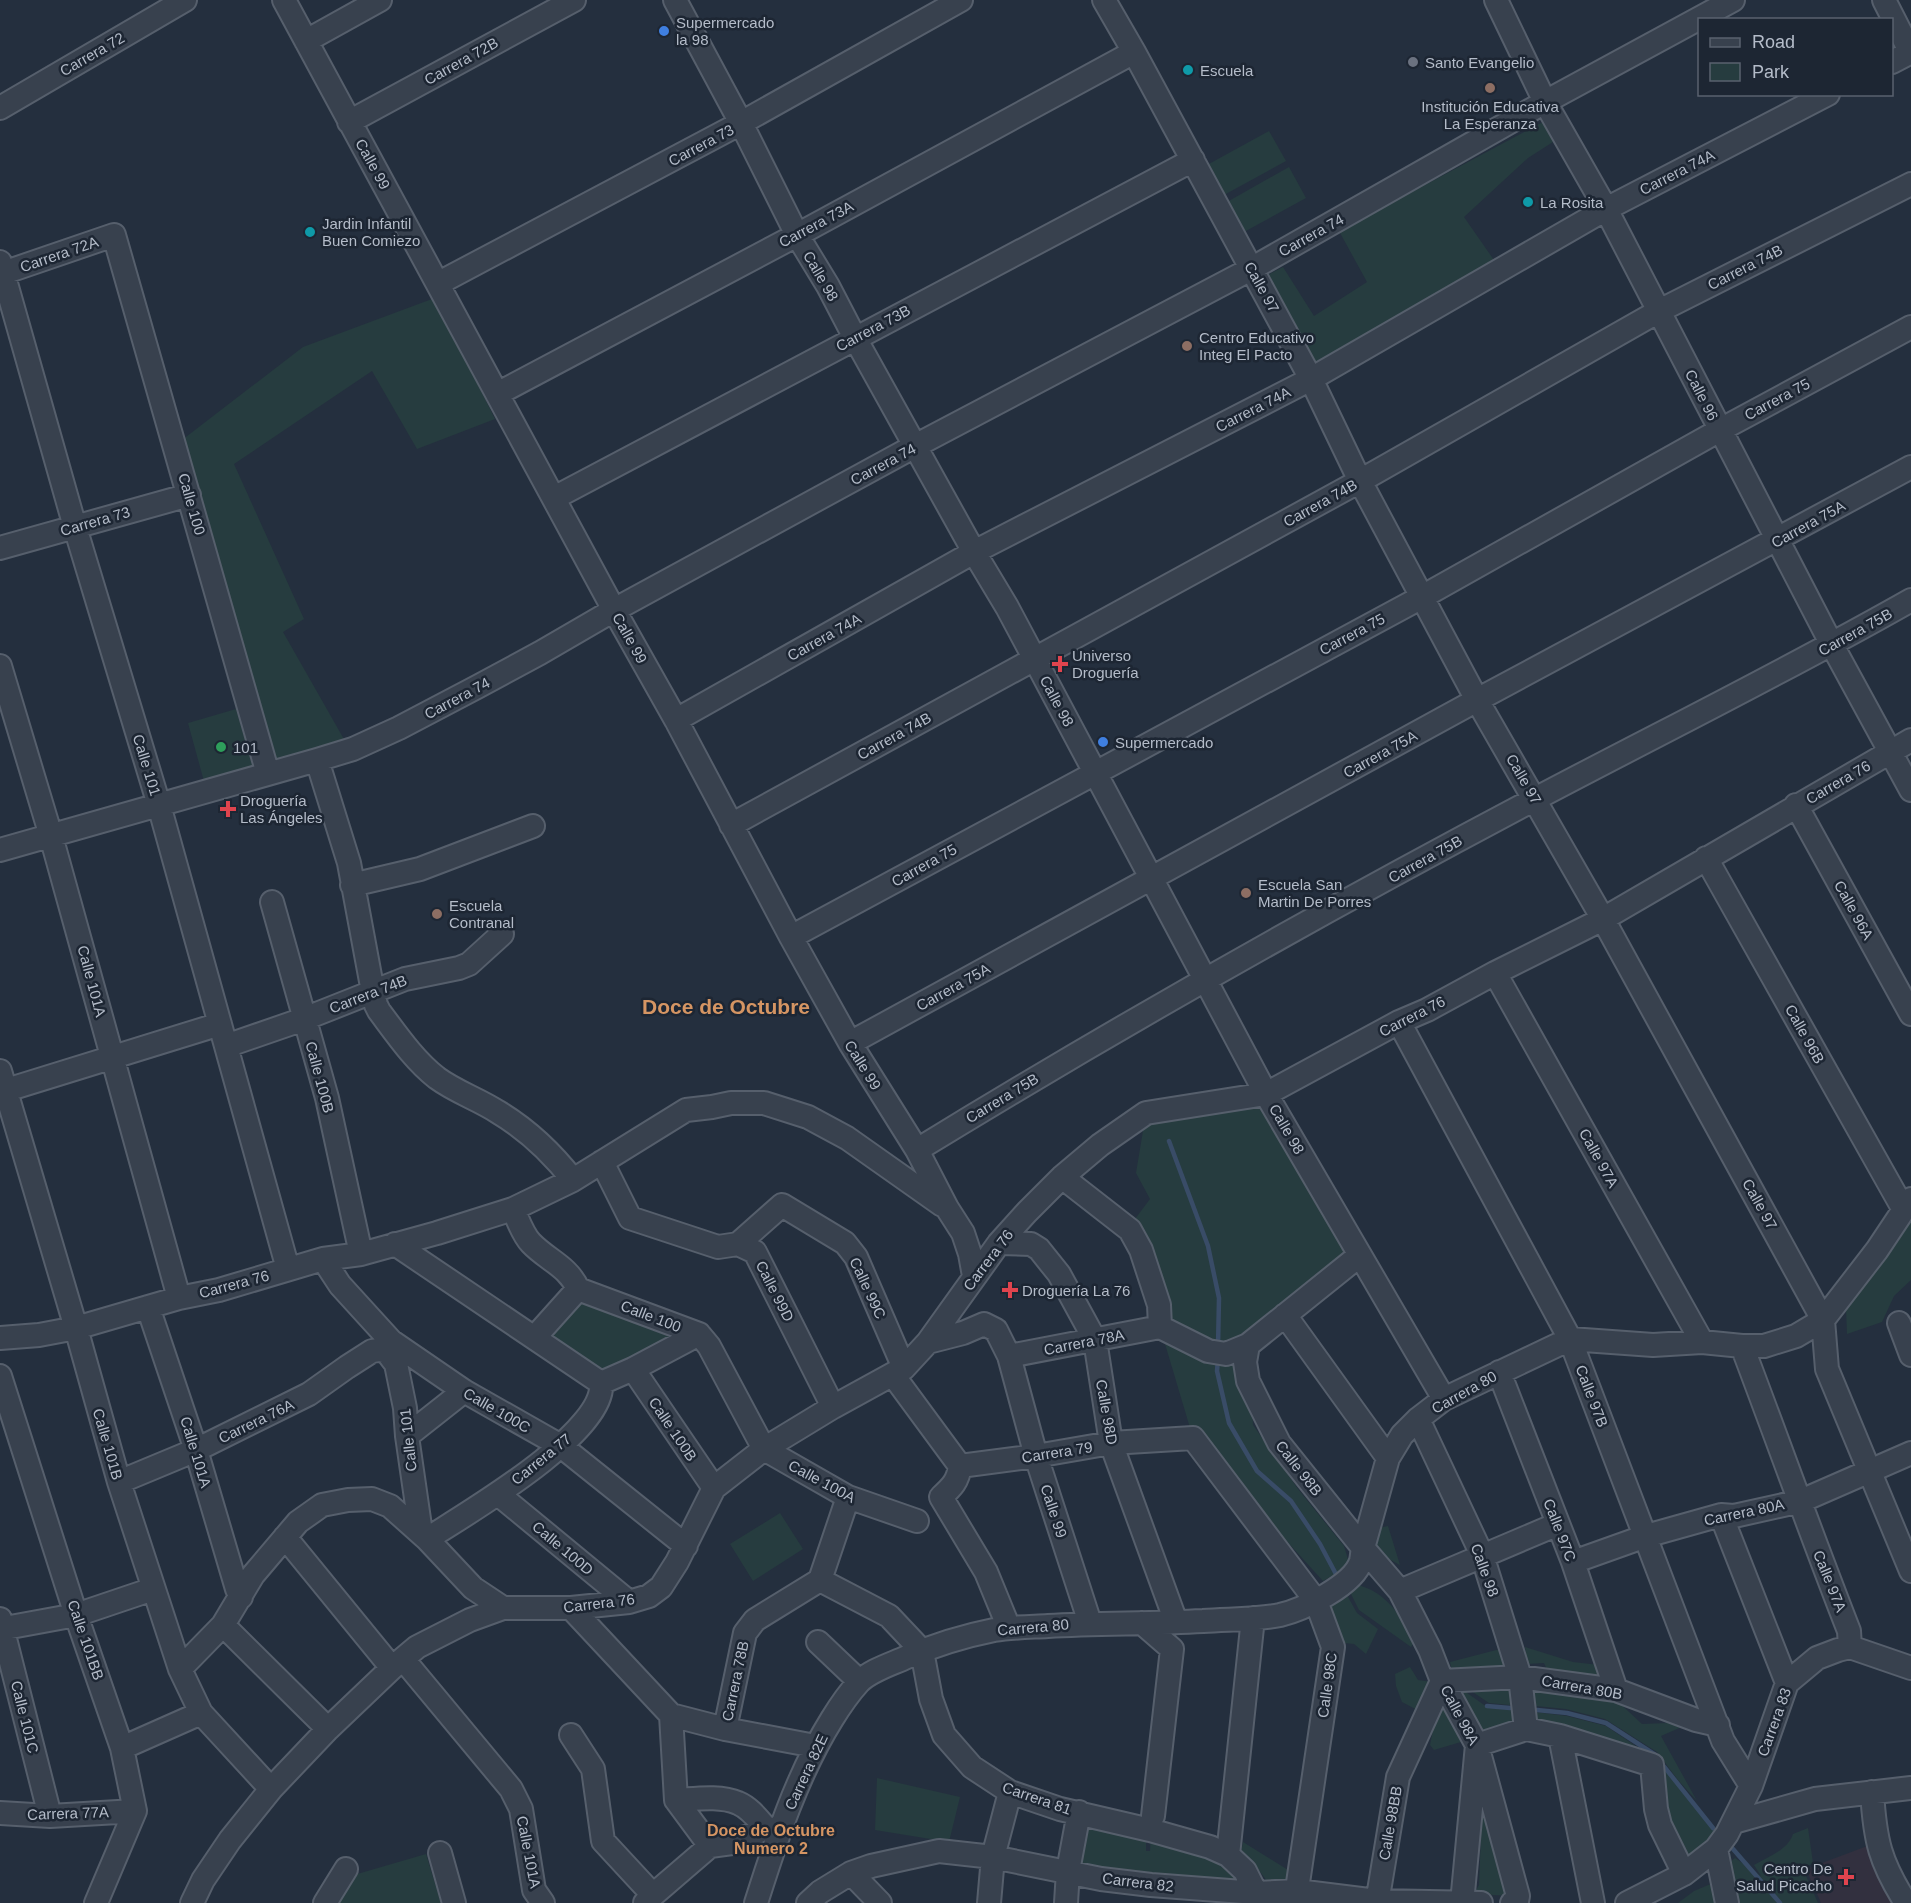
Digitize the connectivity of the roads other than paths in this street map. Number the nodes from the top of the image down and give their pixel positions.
1 (185, 0) edge
2 (284, 0) edge
3 (380, 0) edge
4 (574, 0) edge
5 (961, 0) edge
6 (1104, 0) edge
7 (1496, 0) edge
8 (1733, 0) edge
9 (1884, 0) edge
10 (678, 1) edge
11 (1700, 18) edge
12 (1698, 19) edge
13 (306, 40) junction
14 (1134, 52) junction
15 (1911, 52) edge
16 (1893, 61) edge
17 (1824, 96) edge
18 (1545, 102) junction
19 (0, 108) edge
20 (349, 122) junction
21 (741, 123) junction
22 (1193, 160) junction
23 (1911, 184) edge
24 (1606, 209) junction
25 (797, 234) junction
26 (114, 235) joint
27 (2, 267) edge
28 (1251, 268) junction
29 (439, 284) junction
30 (1659, 311) junction
31 (1911, 327) edge
32 (855, 338) junction
33 (1311, 379) junction
34 (497, 394) junction
35 (1720, 430) junction
36 (915, 446) junction
37 (1911, 467) edge
38 (1360, 481) junction
39 (189, 495) junction
40 (554, 498) junction
41 (75, 527) junction
42 (1778, 540) junction
43 (0, 548) edge
44 (974, 552) junction
45 (1422, 597) junction
46 (1911, 600) edge
47 (614, 610) junction
48 (1832, 645) junction
49 (1035, 659) junction
50 (0, 666) edge
51 (1477, 700) junction
52 (676, 720) junction
53 (1911, 740) edge
54 (1889, 752) junction
55 (317, 760) junction
56 (1095, 772) junction
57 (268, 774) junction
58 (1911, 790) edge
59 (1535, 799) junction
60 (159, 805) junction
61 (1797, 806) junction
62 (731, 825) junction
63 (533, 826) dead end
64 (51, 836) junction
65 (0, 850) edge
66 (1706, 858) junction
67 (1152, 879) junction
68 (352, 885) junction
69 (272, 902) dead end
70 (1604, 919) junction
71 (502, 934) dead end
72 (791, 937) junction
73 (1495, 973) junction
74 (1206, 979) junction
75 (373, 992) junction
76 (1911, 1014) edge
77 (304, 1019) junction
78 (1400, 1022) junction
79 (220, 1024) junction
80 (850, 1043) junction
81 (226, 1046) junction
82 (113, 1057) junction
83 (2, 1084) edge
84 (1266, 1094) junction
85 (917, 1150) junction
86 (602, 1162) junction
87 (1062, 1177) junction
88 (573, 1180) junction
89 (1908, 1204) edge
90 (946, 1208) junction
91 (513, 1209) junction
92 (999, 1243) junction
93 (395, 1244) junction
94 (738, 1244) junction
95 (361, 1254) junction
96 (1360, 1255) junction
97 (323, 1259) junction
98 (288, 1269) junction
99 (974, 1276) junction
100 (578, 1289) junction
101 (179, 1298) junction
102 (148, 1307) junction
103 (1285, 1315) junction
104 (1823, 1320) junction
105 (1899, 1323) dead end
106 (1160, 1327) junction
107 (76, 1328) junction
108 (699, 1334) junction
109 (535, 1337) junction
110 (0, 1338) edge
111 (1570, 1339) junction
112 (1095, 1340) junction
113 (928, 1342) junction
114 (1702, 1342) junction
115 (1248, 1345) junction
116 (1742, 1347) junction
117 (386, 1351) joint
118 (1911, 1355) edge
119 (1009, 1356) junction
120 (633, 1369) junction
121 (898, 1372) junction
122 (1499, 1372) junction
123 (0, 1376) edge
124 (601, 1383) junction
125 (464, 1391) junction
126 (1444, 1399) junction
127 (833, 1407) junction
128 (1418, 1419) junction
129 (406, 1436) junction
130 (1193, 1438) joint
131 (1111, 1443) junction
132 (561, 1446) junction
133 (764, 1449) junction
134 (196, 1450) junction
135 (1911, 1454) edge
136 (1036, 1456) junction
137 (1388, 1458) junction
138 (960, 1466) junction
139 (1870, 1471) junction
140 (119, 1482) junction
141 (714, 1488) junction
142 (498, 1494) junction
143 (848, 1497) junction
144 (1801, 1501) junction
145 (1721, 1515) junction
146 (916, 1521) dead end
147 (1558, 1524) junction
148 (424, 1536) junction
149 (1646, 1536) junction
150 (285, 1537) junction
151 (686, 1546) junction
152 (1363, 1548) junction
153 (1482, 1556) junction
154 (1573, 1562) junction
155 (1911, 1571) edge
156 (820, 1580) junction
157 (153, 1589) junction
158 (1400, 1591) junction
159 (241, 1597) junction
160 (1316, 1601) junction
161 (628, 1602) junction
162 (503, 1608) junction
163 (571, 1608) junction
164 (76, 1615) junction
165 (1253, 1618) junction
166 (1176, 1622) junction
167 (1090, 1623) junction
168 (1142, 1623) junction
169 (1, 1625) edge
170 (223, 1625) junction
171 (1010, 1628) junction
172 (818, 1642) dead end
173 (1850, 1647) junction
174 (922, 1651) junction
175 (398, 1663) junction
176 (1911, 1668) edge
177 (180, 1669) junction
178 (1520, 1677) junction
179 (859, 1681) junction
180 (1442, 1681) junction
181 (1787, 1683) junction
182 (1616, 1690) junction
183 (201, 1713) junction
184 (671, 1715) junction
185 (1718, 1725) junction
186 (328, 1729) junction
187 (725, 1729) junction
188 (1526, 1730) junction
189 (571, 1735) dead end
190 (1560, 1736) junction
191 (1478, 1745) junction
192 (815, 1746) junction
193 (122, 1748) junction
194 (1751, 1786) junction
195 (1911, 1788) edge
196 (271, 1789) junction
197 (1010, 1792) junction
198 (1872, 1792) junction
199 (676, 1800) junction
200 (135, 1811) junction
201 (1079, 1812) junction
202 (0, 1813) edge
203 (50, 1816) junction
204 (1153, 1816) dead end
205 (1734, 1822) junction
206 (774, 1829) junction
207 (710, 1846) junction
208 (1716, 1849) junction
209 (440, 1853) dead end
210 (1228, 1856) junction
211 (993, 1857) junction
212 (346, 1869) dead end
213 (1068, 1871) junction
214 (851, 1873) junction
215 (1684, 1874) junction
216 (1151, 1894) edge
217 (1296, 1897) edge
218 (649, 1899) edge
219 (1256, 1900) edge
220 (1377, 1902) edge
221 (1514, 1902) edge
222 (1633, 1902) edge
223 (96, 1903) edge
224 (192, 1903) edge
225 (325, 1903) edge
226 (454, 1903) edge
227 (543, 1903) edge
228 (756, 1903) edge
229 (808, 1903) edge
230 (880, 1903) edge
231 (988, 1903) edge
232 (1066, 1903) edge
233 (1462, 1903) edge
234 (1481, 1903) edge
235 (1593, 1903) edge
236 (1727, 1903) edge
237 (1906, 1903) edge

1 - 19 street, Carrera 72
2 - 13 street, Calle 99
3 - 13 street
4 - 20 street, Carrera 72B
5 - 21 street, Carrera 73
6 - 14 street, Calle 97
7 - 18 street, Calle 96
8 - 11 street, Carrera 74
9 - 15 street
10 - 21 street, Calle 98
12 - 18 street, Carrera 74
13 - 20 street, Calle 99
14 - 22 street, Calle 97
14 - 25 street, Carrera 73A
15 - 16 street
17 - 24 street, Carrera 74A
18 - 24 street, Calle 96
18 - 28 street, Carrera 74
20 - 29 street, Calle 99
21 - 25 street, Calle 98
21 - 29 street, Carrera 73
22 - 28 street, Calle 97
22 - 32 street, Carrera 73B
23 - 30 street, Carrera 74B
24 - 30 street, Calle 96
24 - 33 street, Carrera 74A
25 - 32 street, Calle 98
25 - 34 street, Carrera 73A
26 - 27 street, Carrera 72A
26 - 39 street, Calle 100
27 - 41 street, Calle 101
28 - 33 street, Calle 97
28 - 36 street, Carrera 74
29 - 34 street, Calle 99
30 - 35 street, Calle 96
30 - 38 street, Carrera 74B
31 - 35 street, Carrera 75
32 - 36 street, Calle 98
32 - 40 street, Carrera 73B
33 - 38 street, Calle 97
33 - 44 street, Carrera 74A
34 - 40 street, Calle 99
35 - 42 street, Calle 96
35 - 45 street, Carrera 75
36 - 44 street, Calle 98
36 - 47 street, Carrera 74
37 - 42 street, Carrera 75A
38 - 45 street, Calle 97
38 - 49 street, Carrera 74B
39 - 41 street, Carrera 73
39 - 57 street, Calle 100
40 - 47 street, Calle 99
41 - 43 street, Carrera 73
41 - 60 street, Calle 101
42 - 48 street, Calle 96
42 - 51 street, Carrera 75A
44 - 49 street, Calle 98
44 - 52 street, Carrera 74A
45 - 51 street, Calle 97
45 - 56 street, Carrera 75
46 - 48 street, Carrera 75B
47 - 52 street, Calle 99
47 - 55 street, Carrera 74
48 - 54 street, Calle 96
48 - 59 street, Carrera 75B
49 - 56 street, Calle 98
49 - 62 street, Carrera 74B
50 - 64 street, Calle 101A
51 - 59 street, Calle 97
51 - 67 street, Carrera 75A
52 - 62 street, Calle 99
53 - 54 street, Carrera 76
54 - 58 street, Calle 96
54 - 61 street, Carrera 76
55 - 57 street, Carrera 74
55 - 68 street
56 - 67 street, Calle 98
56 - 72 street, Carrera 75
57 - 60 street, Carrera 74
59 - 70 street, Calle 97
59 - 74 street, Carrera 75B
60 - 64 street, Carrera 74
60 - 79 street, Calle 101
61 - 66 street, Carrera 76
61 - 76 street, Calle 96A
62 - 72 street, Calle 99
63 - 68 street
64 - 65 street, Carrera 74
64 - 82 street, Calle 101A
66 - 70 street, Carrera 76
66 - 89 street, Calle 96B
67 - 74 street, Calle 98
67 - 80 street, Carrera 75A
68 - 75 street
69 - 77 street, Calle 100B
70 - 73 street, Carrera 76
70 - 104 street, Calle 97
71 - 75 street, Carrera 74B
72 - 80 street, Calle 99
73 - 78 street, Carrera 76
73 - 114 street, Calle 97A
74 - 84 street, Calle 98
74 - 85 street, Carrera 75B
75 - 77 street, Carrera 74B
75 - 88 street
77 - 81 street, Carrera 74B
77 - 95 street, Calle 100B
78 - 84 street, Carrera 76
78 - 111 street, Calle 97B
79 - 81 street, Calle 101
79 - 82 street
80 - 85 street, Calle 99
81 - 98 street, Calle 101
82 - 83 street
82 - 101 street, Calle 101A
83 - 107 street, Calle 101B
84 - 87 street, Carrera 76
84 - 96 street, Calle 98
85 - 90 street, Calle 99
86 - 88 street, Carrera 76
86 - 90 street, Carrera 76
86 - 94 street
87 - 92 street, Carrera 76
87 - 106 street
88 - 91 street, Carrera 76
89 - 104 street, Carrera 80
90 - 99 street, Calle 99
91 - 93 street, Carrera 76
91 - 100 street
92 - 99 street, Carrera 76
92 - 112 street, Calle 98D
93 - 95 street, Carrera 76
93 - 109 street
94 - 121 street, Calle 99C
94 - 127 street, Calle 99D
95 - 97 street, Carrera 76
96 - 103 street
96 - 126 street, Calle 98
97 - 98 street, Carrera 76
97 - 125 street, Calle 100C
98 - 101 street, Carrera 76
99 - 113 street, Carrera 76
100 - 108 street, Calle 100
100 - 109 street
101 - 102 street, Carrera 76
102 - 107 street, Carrera 76
102 - 134 street, Calle 101A
103 - 115 street
103 - 137 street
104 - 116 street, Carrera 80
104 - 139 street, Calle 97
105 - 118 street
106 - 112 street, Carrera 78A
106 - 115 street
107 - 110 street, Carrera 76
107 - 140 street, Calle 101B
108 - 120 street
108 - 133 street, Calle 100
109 - 124 street
111 - 114 street, Carrera 80
111 - 122 street, Carrera 80
111 - 149 street, Calle 97B
112 - 119 street, Carrera 78A
112 - 131 street, Calle 98D
113 - 119 street, Calle 99
113 - 121 street, Carrera 76
114 - 116 street, Carrera 80
115 - 152 street, Calle 98B
116 - 144 street, Calle 97A
117 - 129 street, Calle 101
117 - 134 street, Carrera 76A
119 - 136 street, Calle 99
120 - 124 street
120 - 141 street, Calle 100B
121 - 127 street, Carrera 76
121 - 138 street, Calle 99C
122 - 126 street, Carrera 80
122 - 147 street, Calle 97C
123 - 164 street, Calle 101BB
124 - 132 street, Carrera 77
125 - 129 street
125 - 132 street, Calle 100C
126 - 128 street, Carrera 80
127 - 133 street, Carrera 76
128 - 137 street, Carrera 80
128 - 153 street, Calle 98
129 - 148 street, Calle 101
130 - 131 street, Carrera 79
130 - 160 street, Calle 98C
131 - 136 street, Carrera 79
131 - 166 street, Calle 98D
132 - 142 street, Carrera 77
132 - 151 street, Calle 100C
133 - 141 street, Carrera 76
133 - 143 street, Calle 100A
134 - 140 street, Carrera 76A
134 - 159 street, Calle 101A
135 - 139 street, Carrera 80A
136 - 138 street, Carrera 79
136 - 167 street, Calle 99
137 - 152 street, Carrera 80
138 - 171 street
139 - 144 street, Carrera 80A
139 - 155 street, Calle 97
140 - 157 street, Calle 101B
141 - 151 street, Carrera 76
142 - 148 street, Carrera 77
142 - 161 street, Calle 100D
143 - 146 street, Calle 100A
143 - 156 street
144 - 145 street, Carrera 80A
144 - 173 street, Calle 97A
145 - 149 street, Carrera 80A
145 - 181 street
147 - 153 street
147 - 154 street, Calle 97C
148 - 150 street
148 - 162 street
149 - 154 street, Carrera 80A
149 - 185 street, Calle 97B
150 - 159 street
150 - 175 street, Calle 101A
151 - 161 street, Carrera 76
152 - 158 street, Calle 98A
152 - 160 street, Carrera 80
153 - 158 street
153 - 178 street, Calle 98
154 - 182 street, Calle 97C
156 - 174 street
156 - 187 street, Carrera 78B
157 - 164 street
157 - 177 street, Calle 101B
158 - 180 street, Calle 98A
159 - 170 street
160 - 165 street, Carrera 80
160 - 217 street, Calle 98C
161 - 163 street, Carrera 76
162 - 163 street, Carrera 76
162 - 175 street, Carrera 76
163 - 184 street
164 - 169 street
164 - 193 street, Calle 101BB
165 - 166 street, Carrera 80
165 - 210 street
166 - 168 street, Carrera 80
167 - 168 street, Carrera 80
167 - 171 street, Carrera 80
168 - 204 street
169 - 203 street, Calle 101C
170 - 177 street
170 - 186 street
171 - 174 street, Carrera 80
172 - 179 street
173 - 176 street
173 - 181 street, Carrera 83
174 - 179 street, Carrera 82E
174 - 197 street, Carrera 81
175 - 186 street, Carrera 76
175 - 227 street, Calle 101A
177 - 183 street, Calle 101B
178 - 180 street, Carrera 80B
178 - 182 street, Carrera 80B
178 - 188 street, Calle 98
179 - 192 street, Carrera 82E
180 - 191 street, Calle 98A
180 - 220 street, Calle 98BB
181 - 194 street, Carrera 83
182 - 185 street, Carrera 80B
183 - 193 street
183 - 196 street, Calle 101B
184 - 187 street
184 - 199 street
185 - 194 street, Calle 97B
186 - 196 street, Carrera 76
187 - 192 street
188 - 190 street
188 - 191 street
189 - 218 street
190 - 215 street
190 - 235 street
191 - 221 street, Calle 98A
191 - 233 street
192 - 206 street, Carrera 82E
193 - 200 street, Calle 101BB
194 - 205 street, Carrera 83
195 - 198 street
196 - 224 street, Carrera 76
197 - 201 street, Carrera 81
197 - 211 street
198 - 205 street
198 - 237 street
199 - 206 street
199 - 207 street
200 - 203 street, Carrera 77A
200 - 223 street
201 - 210 street, Carrera 81
201 - 213 street
202 - 203 street, Carrera 77A
205 - 208 street, Carrera 83
206 - 207 street
206 - 228 street, Carrera 82E
207 - 218 street
208 - 215 street, Carrera 83
208 - 236 street
209 - 226 street
210 - 219 street, Carrera 81
211 - 213 street, Carrera 82
211 - 214 street, Carrera 82
211 - 231 street
212 - 225 street
213 - 216 street, Carrera 82
213 - 232 street
214 - 229 street, Carrera 82
214 - 230 street
215 - 222 street, Carrera 83
216 - 219 street, Carrera 82
217 - 219 street, Carrera 82
217 - 220 street, Carrera 82
220 - 233 street, Carrera 82
233 - 234 street, Carrera 82

